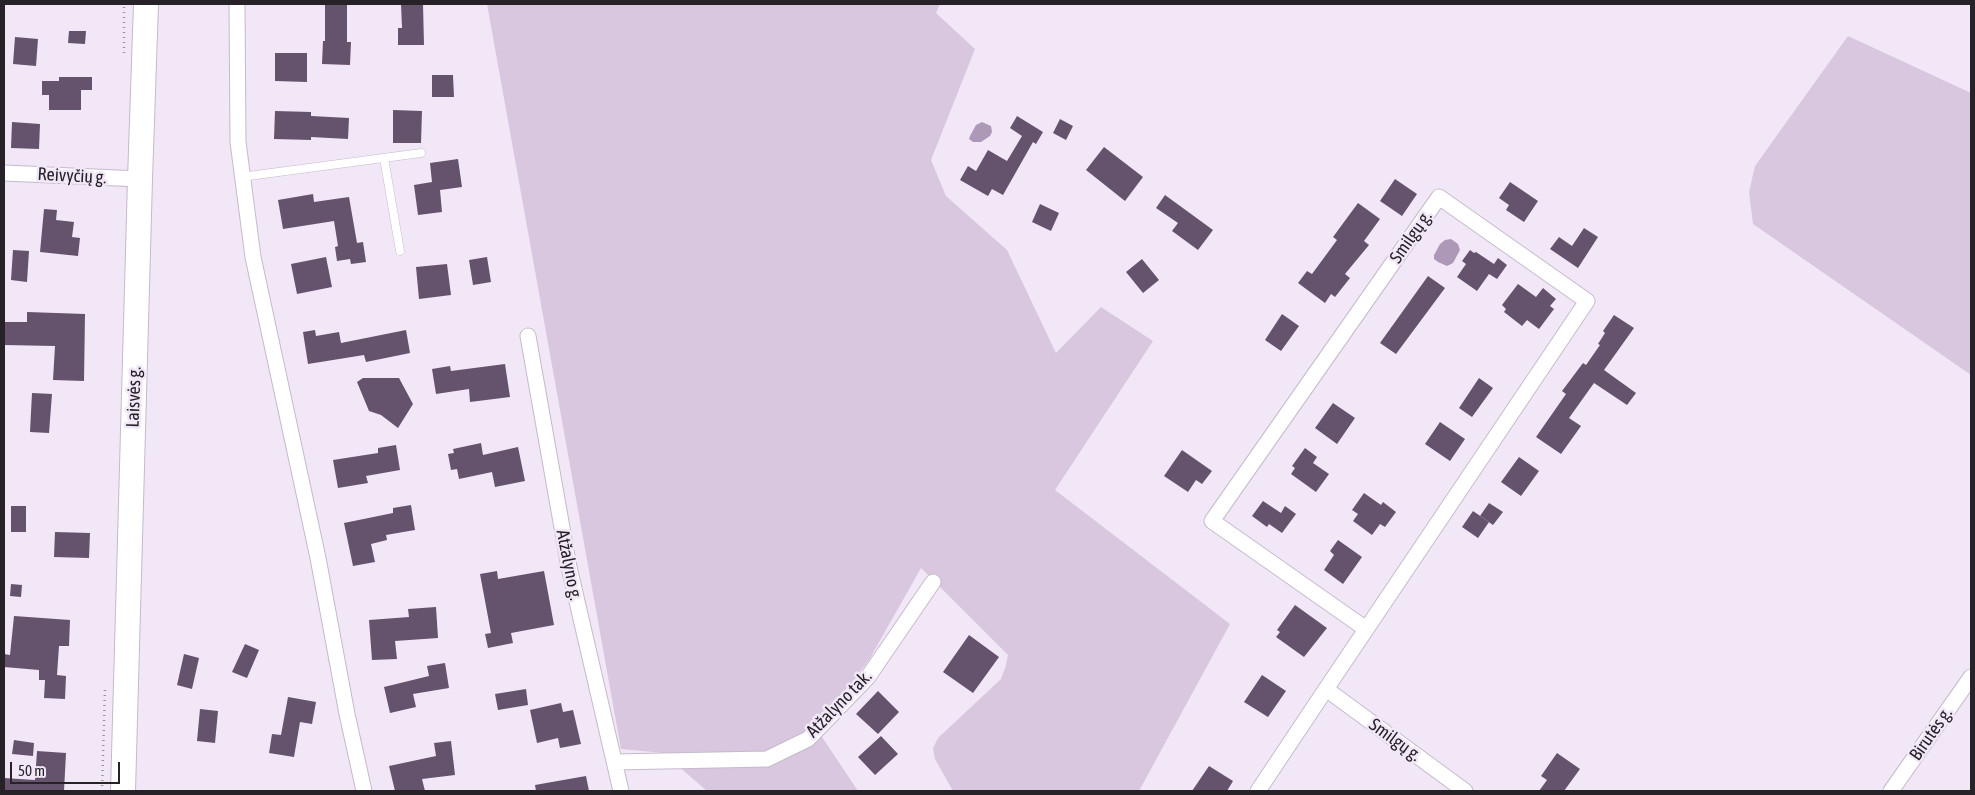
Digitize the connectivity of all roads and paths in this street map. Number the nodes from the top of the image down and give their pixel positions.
1 (146, 4) edge
2 (237, 4) edge
3 (421, 153) dead end
4 (384, 158) junction
5 (4, 173) edge
6 (241, 177) junction
7 (140, 179) junction
8 (400, 251) dead end
9 (528, 336) dead end
10 (933, 582) dead end
11 (1366, 630) junction
12 (1971, 678) edge
13 (1326, 689) junction
14 (614, 762) junction
15 (123, 791) edge
16 (364, 791) edge
17 (621, 791) edge
18 (1258, 791) edge
19 (1465, 791) edge
20 (1891, 791) edge

1 - 7 main road, Laisvės g.
2 - 6 street
3 - 4 lane
4 - 6 lane
4 - 8 lane
5 - 7 street, Reivyčių g.
6 - 16 street
7 - 15 main road, Laisvės g.
9 - 14 street, Atžalyno g.
10 - 14 street, Atžalyno tak.
11 - 11 street, Smilgų g.
11 - 13 street, Smilgų g.
12 - 20 street, Birutės g.
13 - 18 street, Smilgų g.
13 - 19 street, Smilgų g.
14 - 17 street, Atžalyno g.

